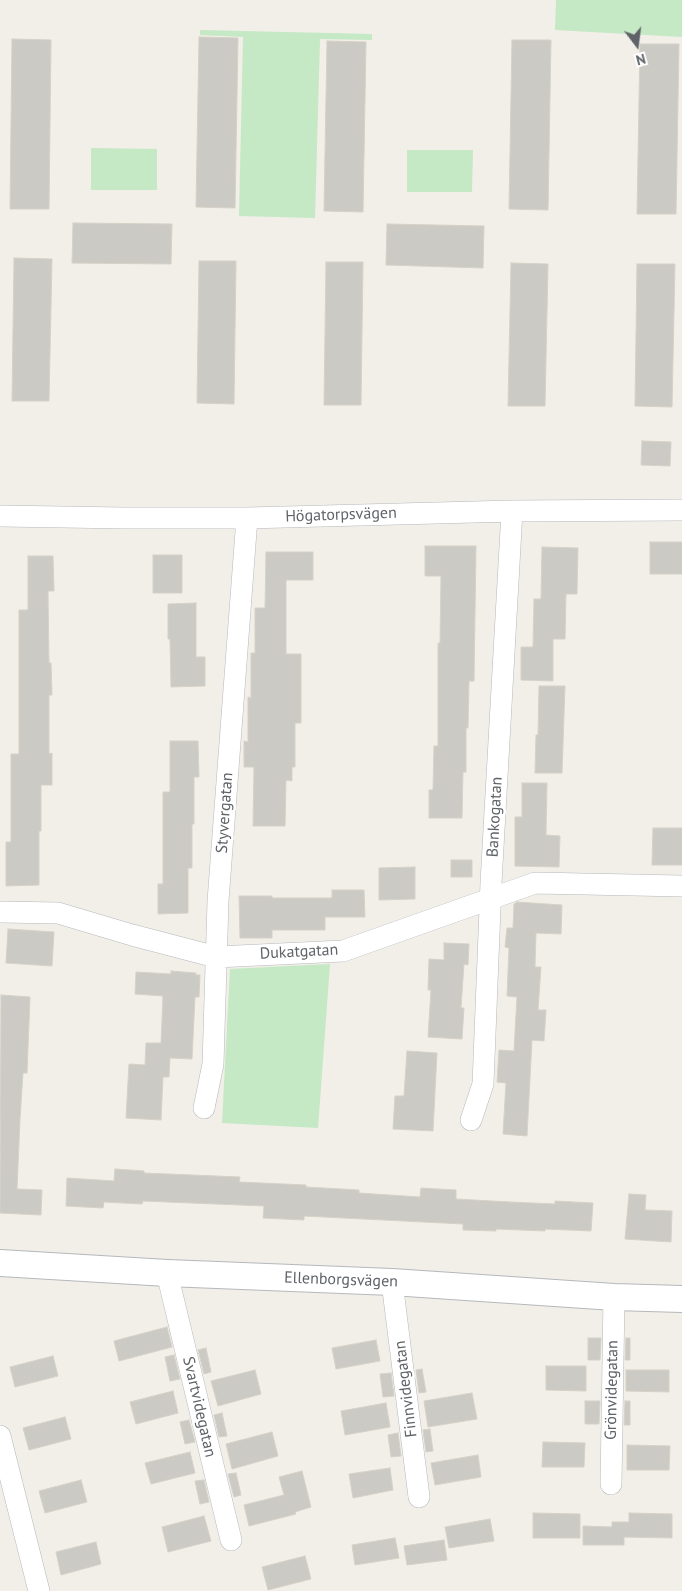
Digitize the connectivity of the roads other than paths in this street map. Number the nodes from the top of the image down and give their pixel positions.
1 (682, 510) edge
2 (512, 511) junction
3 (0, 516) edge
4 (247, 518) junction
5 (682, 886) edge
6 (491, 898) junction
7 (0, 912) edge
8 (216, 957) junction
9 (204, 1108) dead end
10 (471, 1120) dead end
11 (0, 1263) edge
12 (167, 1273) junction
13 (392, 1282) junction
14 (614, 1297) junction
15 (682, 1299) edge
16 (0, 1436) edge
17 (611, 1484) dead end
18 (419, 1497) dead end
19 (231, 1540) dead end
20 (39, 1591) edge

1 - 2 street, Högatorpsvägen
2 - 4 street, Högatorpsvägen
2 - 6 street, Bankogatan
3 - 4 street, Högatorpsvägen
4 - 8 street, Styvergatan
5 - 6 street, Dukatgatan
6 - 8 street, Dukatgatan
6 - 10 street, Bankogatan
7 - 8 street, Dukatgatan
8 - 9 street, Styvergatan
11 - 12 street, Ellenborgsvägen
12 - 13 street, Ellenborgsvägen
12 - 19 street, Svartvidegatan
13 - 14 street, Ellenborgsvägen
13 - 18 street, Finnvidegatan
14 - 15 street, Ellenborgsvägen
14 - 17 street, Grönvidegatan
16 - 20 street

